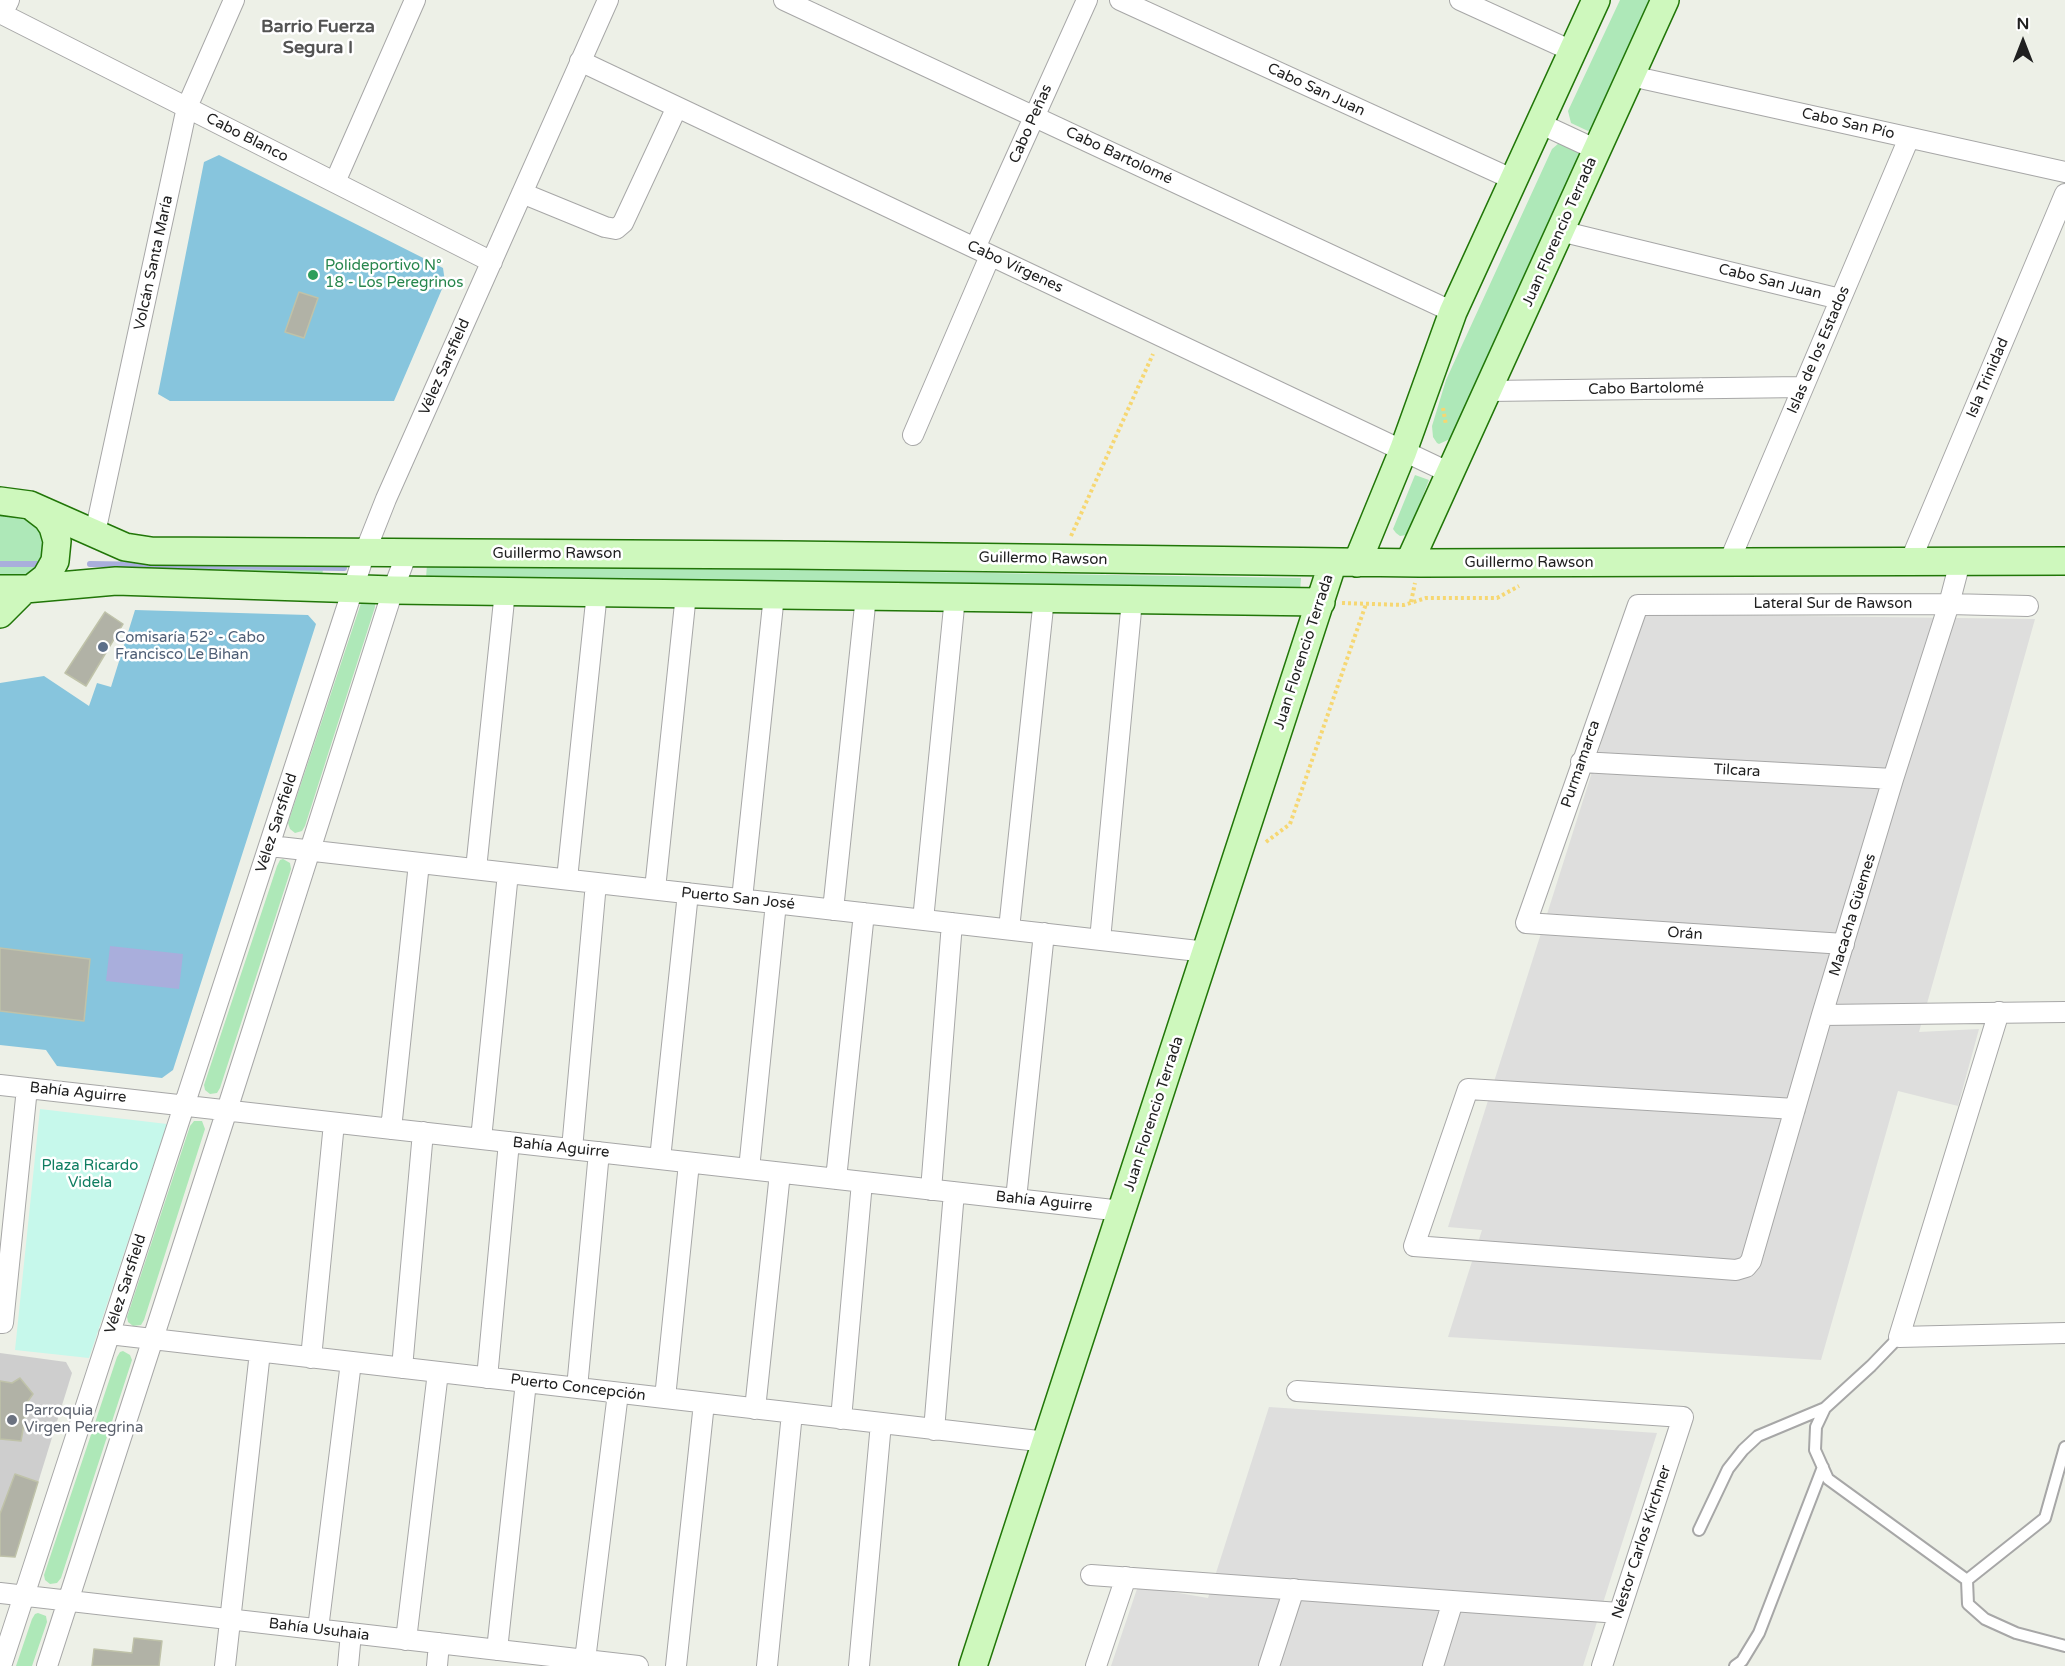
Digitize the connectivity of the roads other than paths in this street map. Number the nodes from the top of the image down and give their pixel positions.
1 (234, 0) edge
2 (415, 0) edge
3 (608, 0) edge
4 (784, 0) edge
5 (1087, 0) edge
6 (1120, 0) edge
7 (1460, 0) edge
8 (1596, 0) edge
9 (1665, 0) edge
10 (5, 7) edge
11 (1572, 51) junction
12 (580, 61) junction
13 (1630, 76) junction
14 (187, 107) junction
15 (677, 107) junction
16 (1035, 117) junction
17 (1539, 123) junction
18 (1909, 138) junction
19 (1597, 150) junction
20 (2065, 172) edge
21 (1512, 179) junction
22 (335, 182) junction
23 (522, 193) junction
24 (2065, 194) edge
25 (1560, 231) junction
26 (983, 252) junction
27 (492, 261) junction
28 (1840, 298) junction
29 (1453, 312) junction
30 (1803, 387) junction
31 (1488, 391) junction
32 (913, 435) dead end
33 (1403, 451) junction
34 (1450, 473) junction
35 (10, 501) edge
36 (95, 533) junction
37 (365, 552) junction
38 (407, 553) junction
39 (2065, 561) edge
40 (1729, 562) junction
41 (1910, 562) junction
42 (1960, 562) junction
43 (1345, 563) junction
44 (1409, 563) junction
45 (354, 588) junction
46 (19, 589) edge
47 (393, 590) junction
48 (505, 591) junction
49 (597, 592) junction
50 (686, 594) junction
51 (774, 595) junction
52 (866, 596) junction
53 (955, 597) junction
54 (1044, 598) junction
55 (1132, 600) junction
56 (1321, 602) junction
57 (1949, 604) junction
58 (1638, 605) joint
59 (2028, 606) dead end
60 (0, 614) edge
61 (1581, 762) junction
62 (1893, 779) junction
63 (270, 846) junction
64 (310, 850) junction
65 (419, 863) junction
66 (476, 869) junction
67 (508, 873) junction
68 (567, 879) junction
69 (596, 883) junction
70 (655, 889) junction
71 (688, 893) junction
72 (742, 899) junction
73 (776, 903) junction
74 (833, 910) junction
75 (864, 913) junction
76 (923, 920) junction
77 (952, 923) junction
78 (1526, 923) joint
79 (1010, 929) junction
80 (1044, 933) junction
81 (1100, 940) junction
82 (1844, 944) junction
83 (1207, 952) junction
84 (2065, 1011) edge
85 (1999, 1012) junction
86 (1822, 1015) junction
87 (0, 1085) edge
88 (27, 1088) junction
89 (184, 1105) junction
90 (1795, 1109) junction
91 (228, 1110) junction
92 (334, 1122) junction
93 (391, 1129) junction
94 (423, 1132) junction
95 (481, 1139) junction
96 (509, 1142) junction
97 (572, 1149) junction
98 (599, 1152) junction
99 (660, 1159) junction
100 (689, 1162) junction
101 (749, 1169) junction
102 (780, 1173) junction
103 (836, 1179) junction
104 (862, 1182) junction
105 (931, 1190) junction
106 (954, 1192) junction
107 (1016, 1199) junction
108 (1122, 1211) junction
109 (1, 1323) edge
110 (2065, 1333) edge
111 (109, 1334) junction
112 (1899, 1337) junction
113 (153, 1340) junction
114 (260, 1352) junction
115 (311, 1358) junction
116 (351, 1362) junction
117 (402, 1368) junction
118 (438, 1372) junction
119 (487, 1378) junction
120 (526, 1382) junction
121 (577, 1388) junction
122 (1297, 1391) dead end
123 (618, 1393) junction
124 (665, 1398) junction
125 (704, 1403) junction
126 (1825, 1408) junction
127 (755, 1409) junction
128 (792, 1413) junction
129 (841, 1419) junction
130 (881, 1423) junction
131 (934, 1430) junction
132 (1047, 1442) junction
133 (2065, 1447) edge
134 (1823, 1467) junction
135 (1699, 1530) dead end
136 (1090, 1575) dead end
137 (1126, 1577) junction
138 (1967, 1580) junction
139 (1294, 1589) junction
140 (0, 1593) edge
141 (24, 1596) junction
142 (68, 1601) junction
143 (1453, 1601) junction
144 (1619, 1613) junction
145 (230, 1620) junction
146 (318, 1629) junction
147 (351, 1633) junction
148 (406, 1640) junction
149 (439, 1643) junction
150 (2065, 1646) edge
151 (496, 1650) junction
152 (529, 1660) edge
153 (585, 1660) junction
154 (625, 1665) edge
155 (1, 1666) edge
156 (47, 1666) edge
157 (225, 1666) edge
158 (348, 1666) edge
159 (437, 1666) edge
160 (676, 1666) edge
161 (767, 1666) edge
162 (859, 1666) edge
163 (973, 1666) edge
164 (1096, 1666) edge
165 (1269, 1666) edge
166 (1433, 1666) edge
167 (1602, 1666) edge
168 (1735, 1666) edge

1 - 14 street, Volcán Santa María
2 - 22 street
3 - 12 street, Vélez Sarsfield
4 - 16 street, Cabo Bartolomé
5 - 16 street, Cabo Peñas
6 - 21 street, Cabo San Juan
7 - 11 street
8 - 11 main road, Juan Florencio Terrada
9 - 13 main road, Juan Florencio Terrada
10 - 14 street, Cabo Blanco
11 - 17 main road, Juan Florencio Terrada
12 - 15 street, Cabo Vírgenes
12 - 23 street, Vélez Sarsfield
13 - 18 street, Cabo San Pío
13 - 19 main road, Juan Florencio Terrada
14 - 22 street, Cabo Blanco
14 - 36 street, Volcán Santa María
15 - 23 street
15 - 26 street, Cabo Vírgenes
16 - 26 street, Cabo Peñas
16 - 29 street, Cabo Bartolomé
17 - 19 street
17 - 21 main road, Juan Florencio Terrada
18 - 20 street, Cabo San Pío
18 - 28 street, Islas de los Estados
19 - 25 main road, Juan Florencio Terrada
21 - 29 main road, Juan Florencio Terrada
22 - 27 street, Cabo Blanco
23 - 27 street, Vélez Sarsfield
24 - 41 street, Isla Trinidad
25 - 28 street, Cabo San Juan
25 - 31 main road, Juan Florencio Terrada
26 - 32 street, Cabo Peñas
26 - 33 street, Cabo Vírgenes
27 - 37 street, Vélez Sarsfield
28 - 30 street, Islas de los Estados
29 - 33 main road, Juan Florencio Terrada
30 - 31 street, Cabo Bartolomé
30 - 40 street, Islas de los Estados
31 - 34 main road, Juan Florencio Terrada
33 - 34 street, Cabo Vírgenes
33 - 43 main road, Juan Florencio Terrada
34 - 44 main road, Juan Florencio Terrada
35 - 36 main road, Guillermo Rawson
35 - 46 main road
36 - 37 main road, Guillermo Rawson
37 - 38 main road, Guillermo Rawson
37 - 45 street, Vélez Sarsfield
38 - 43 main road, Guillermo Rawson
38 - 47 street
39 - 42 main road, Guillermo Rawson
40 - 41 main road, Guillermo Rawson
40 - 44 main road, Guillermo Rawson
41 - 42 main road, Guillermo Rawson
42 - 57 street, Macacha Güemes
43 - 44 main road, Guillermo Rawson
43 - 56 main road, Juan Florencio Terrada
45 - 46 main road
45 - 47 main road
45 - 63 street, Vélez Sarsfield
46 - 60 main road
47 - 48 main road
47 - 64 street
48 - 49 main road
48 - 66 street
49 - 50 main road
49 - 68 street
50 - 51 main road
50 - 70 street
51 - 52 main road
51 - 72 street
52 - 53 main road
52 - 74 street
53 - 54 main road
53 - 76 street
54 - 55 main road
54 - 79 street
55 - 56 main road
55 - 81 street
56 - 83 main road, Juan Florencio Terrada
57 - 58 street, Lateral Sur de Rawson
57 - 59 street, Lateral Sur de Rawson
57 - 62 street, Macacha Güemes
58 - 61 street, Purmamarca
61 - 62 street, Tilcara
61 - 78 street, Purmamarca
62 - 82 street, Macacha Güemes
63 - 64 street, Puerto San José
63 - 89 street, Vélez Sarsfield
64 - 65 street, Puerto San José
64 - 91 street
65 - 66 street, Puerto San José
65 - 93 street
66 - 67 street, Puerto San José
67 - 68 street, Puerto San José
67 - 95 street
68 - 69 street, Puerto San José
69 - 70 street, Puerto San José
69 - 97 street
70 - 71 street, Puerto San José
71 - 72 street, Puerto San José
71 - 99 street
72 - 73 street, Puerto San José
73 - 74 street, Puerto San José
73 - 101 street
74 - 75 street, Puerto San José
75 - 76 street, Puerto San José
75 - 103 street
76 - 77 street, Puerto San José
77 - 79 street, Puerto San José
77 - 105 street
78 - 82 street, Orán
79 - 80 street, Puerto San José
80 - 81 street, Puerto San José
80 - 107 street
81 - 83 street, Puerto San José
82 - 86 street, Macacha Güemes
83 - 108 main road, Juan Florencio Terrada
84 - 85 street
85 - 86 street
85 - 112 street
86 - 90 street, Macacha Güemes
87 - 88 street, Bahía Aguirre
88 - 89 street, Bahía Aguirre
88 - 109 street
89 - 91 street, Bahía Aguirre
89 - 111 street, Vélez Sarsfield
90 - 90 street, Macacha Güemes
91 - 92 street, Bahía Aguirre
91 - 113 street
92 - 93 street, Bahía Aguirre
92 - 115 street
93 - 94 street, Bahía Aguirre
94 - 95 street, Bahía Aguirre
94 - 117 street
95 - 96 street, Bahía Aguirre
96 - 97 street, Bahía Aguirre
96 - 119 street
97 - 98 street, Bahía Aguirre
98 - 99 street, Bahía Aguirre
98 - 121 street
99 - 100 street, Bahía Aguirre
100 - 101 street, Bahía Aguirre
100 - 124 street
101 - 102 street, Bahía Aguirre
102 - 103 street, Bahía Aguirre
102 - 127 street
103 - 104 street, Bahía Aguirre
104 - 105 street, Bahía Aguirre
104 - 129 street
105 - 106 street, Bahía Aguirre
106 - 107 street, Bahía Aguirre
106 - 131 street
107 - 108 street, Bahía Aguirre
108 - 132 main road, Juan Florencio Terrada
110 - 112 street
111 - 113 street, Puerto Concepción
111 - 141 street, Vélez Sarsfield
112 - 126 lane
113 - 114 street, Puerto Concepción
113 - 142 street
114 - 115 street, Puerto Concepción
114 - 145 street
115 - 116 street, Puerto Concepción
116 - 117 street, Puerto Concepción
116 - 146 street
117 - 118 street, Puerto Concepción
118 - 119 street, Puerto Concepción
118 - 148 street
119 - 120 street, Puerto Concepción
120 - 121 street, Puerto Concepción
120 - 151 street
121 - 123 street, Puerto Concepción
122 - 144 street, Néstor Carlos Kirchner
123 - 124 street, Puerto Concepción
123 - 153 street
124 - 125 street, Puerto Concepción
125 - 127 street, Puerto Concepción
125 - 160 street
126 - 134 lane
126 - 135 lane
127 - 128 street, Puerto Concepción
128 - 129 street, Puerto Concepción
128 - 161 street
129 - 130 street, Puerto Concepción
130 - 131 street, Puerto Concepción
130 - 162 street
131 - 132 street, Puerto Concepción
132 - 163 main road, Juan Florencio Terrada
133 - 138 lane
134 - 138 lane
134 - 168 lane
136 - 137 street
137 - 139 street
137 - 164 street
138 - 150 lane
139 - 143 street
139 - 165 street
140 - 141 street, Bahía Usuhaia
141 - 142 street, Bahía Usuhaia
141 - 155 street, Vélez Sarsfield
142 - 145 street, Bahía Usuhaia
142 - 156 street
143 - 144 street
143 - 166 street
144 - 167 street, Néstor Carlos Kirchner
145 - 146 street, Bahía Usuhaia
145 - 157 street
146 - 147 street, Bahía Usuhaia
147 - 148 street, Bahía Usuhaia
147 - 158 street
148 - 149 street, Bahía Usuhaia
149 - 151 street, Bahía Usuhaia
149 - 159 street
151 - 152 street, Bahía Usuhaia
152 - 153 street, Bahía Usuhaia
153 - 154 street, Bahía Usuhaia

